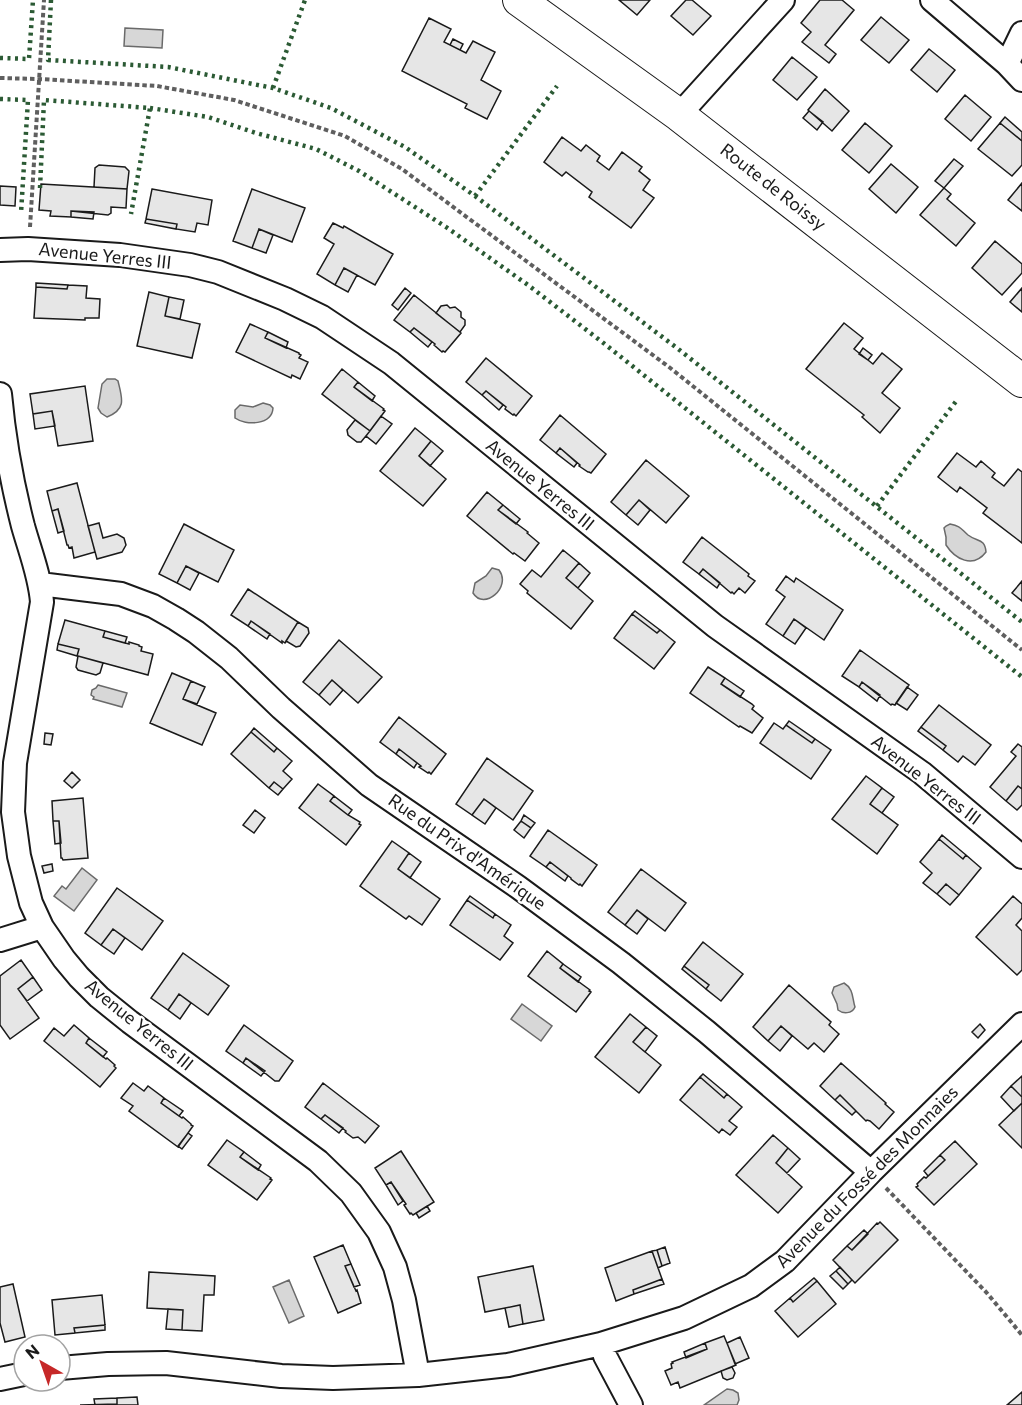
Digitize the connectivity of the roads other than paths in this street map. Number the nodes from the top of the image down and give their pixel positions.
1 (519, 0) edge
2 (783, 0) edge
3 (932, 0) edge
4 (1022, 33) edge
5 (1014, 72) edge
6 (679, 115) junction
7 (0, 250) edge
8 (1022, 381) edge
9 (0, 394) edge
10 (40, 584) junction
11 (1022, 857) edge
12 (42, 927) junction
13 (0, 940) edge
14 (1022, 1024) edge
15 (871, 1172) junction
16 (601, 1344) junction
17 (72, 1367) edge
18 (418, 1375) junction
19 (631, 1405) edge

1 - 6 main road, Route de Roissy
2 - 6 street
3 - 5 street
4 - 5 street
6 - 8 main road, Route de Roissy
7 - 11 street, Avenue Yerres III
9 - 10 street, Avenue Yerres III
10 - 12 street, Avenue Yerres III
10 - 15 street, Rue du Prix d'Amérique
12 - 13 street
12 - 18 street, Avenue Yerres III
14 - 15 street, Avenue du Fossé des Monnaies
15 - 16 street, Avenue du Fossé des Monnaies
16 - 18 street, Avenue du Fossé des Monnaies
16 - 19 street
17 - 18 street, Avenue du Fossé des Monnaies

